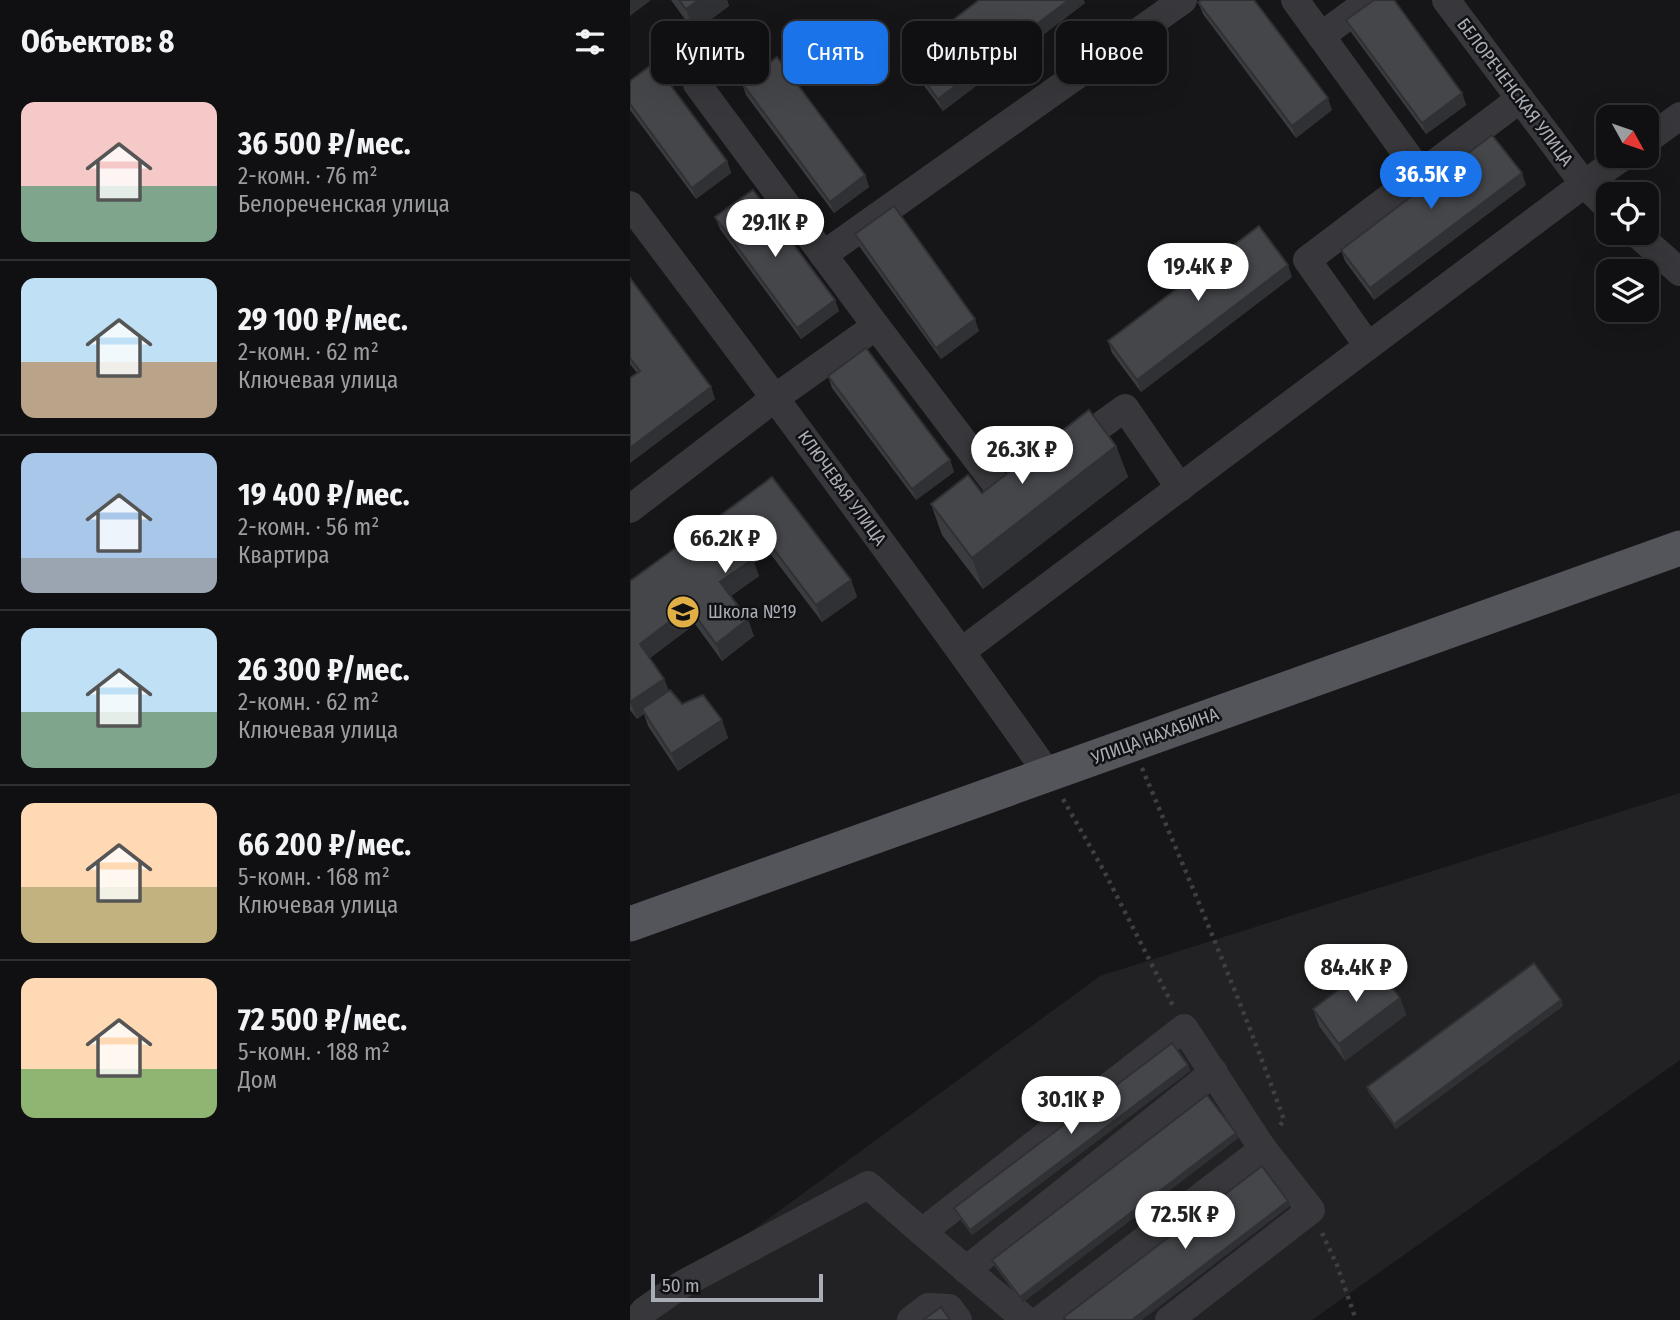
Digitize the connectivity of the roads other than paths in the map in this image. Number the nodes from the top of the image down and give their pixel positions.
1 (1183, 0) edge
2 (1295, 0) edge
3 (1370, 0) edge
4 (1446, 0) edge
5 (1321, 36) junction
6 (697, 84) dead end
7 (1520, 99) junction
8 (1680, 116) edge
9 (1659, 131) edge
10 (1607, 168) edge
11 (1421, 174) junction
12 (1584, 184) junction
13 (1596, 196) edge
14 (630, 205) edge
15 (1650, 245) edge
16 (823, 255) junction
17 (1680, 272) edge
18 (876, 326) junction
19 (1368, 346) junction
20 (775, 398) junction
21 (1180, 488) junction
22 (630, 509) edge
23 (1680, 548) edge
24 (962, 652) junction
25 (1048, 774) junction
26 (630, 924) edge
27 (1214, 1072) junction
28 (1263, 1149) junction
29 (922, 1232) junction
30 (967, 1269) junction
31 (637, 1320) edge
32 (911, 1320) edge
33 (958, 1320) edge
34 (1026, 1320) edge
35 (1040, 1320) edge
36 (1169, 1320) edge

1 - 16 street
2 - 5 street
3 - 5 street
4 - 7 street, БЕЛОРЕЧЕНСКАЯ УЛИЦА
5 - 11 street
6 - 16 street
7 - 11 street
7 - 12 street, БЕЛОРЕЧЕНСКАЯ УЛИЦА
8 - 9 street
10 - 12 street
11 - 19 street
12 - 13 street, БЕЛОРЕЧЕНСКАЯ УЛИЦА
12 - 19 street
14 - 20 street, КЛЮЧЕВАЯ УЛИЦА
15 - 17 street
16 - 18 street
18 - 20 street
18 - 21 street
19 - 21 street
20 - 22 street
20 - 24 street, КЛЮЧЕВАЯ УЛИЦА
21 - 24 street
23 - 25 main road, УЛИЦА НАХАБИНА
24 - 25 street, КЛЮЧЕВАЯ УЛИЦА
25 - 26 main road, УЛИЦА НАХАБИНА
27 - 28 street
27 - 29 street
27 - 30 street
28 - 35 street
28 - 36 street
29 - 30 street
29 - 31 street
30 - 34 street
32 - 33 street

